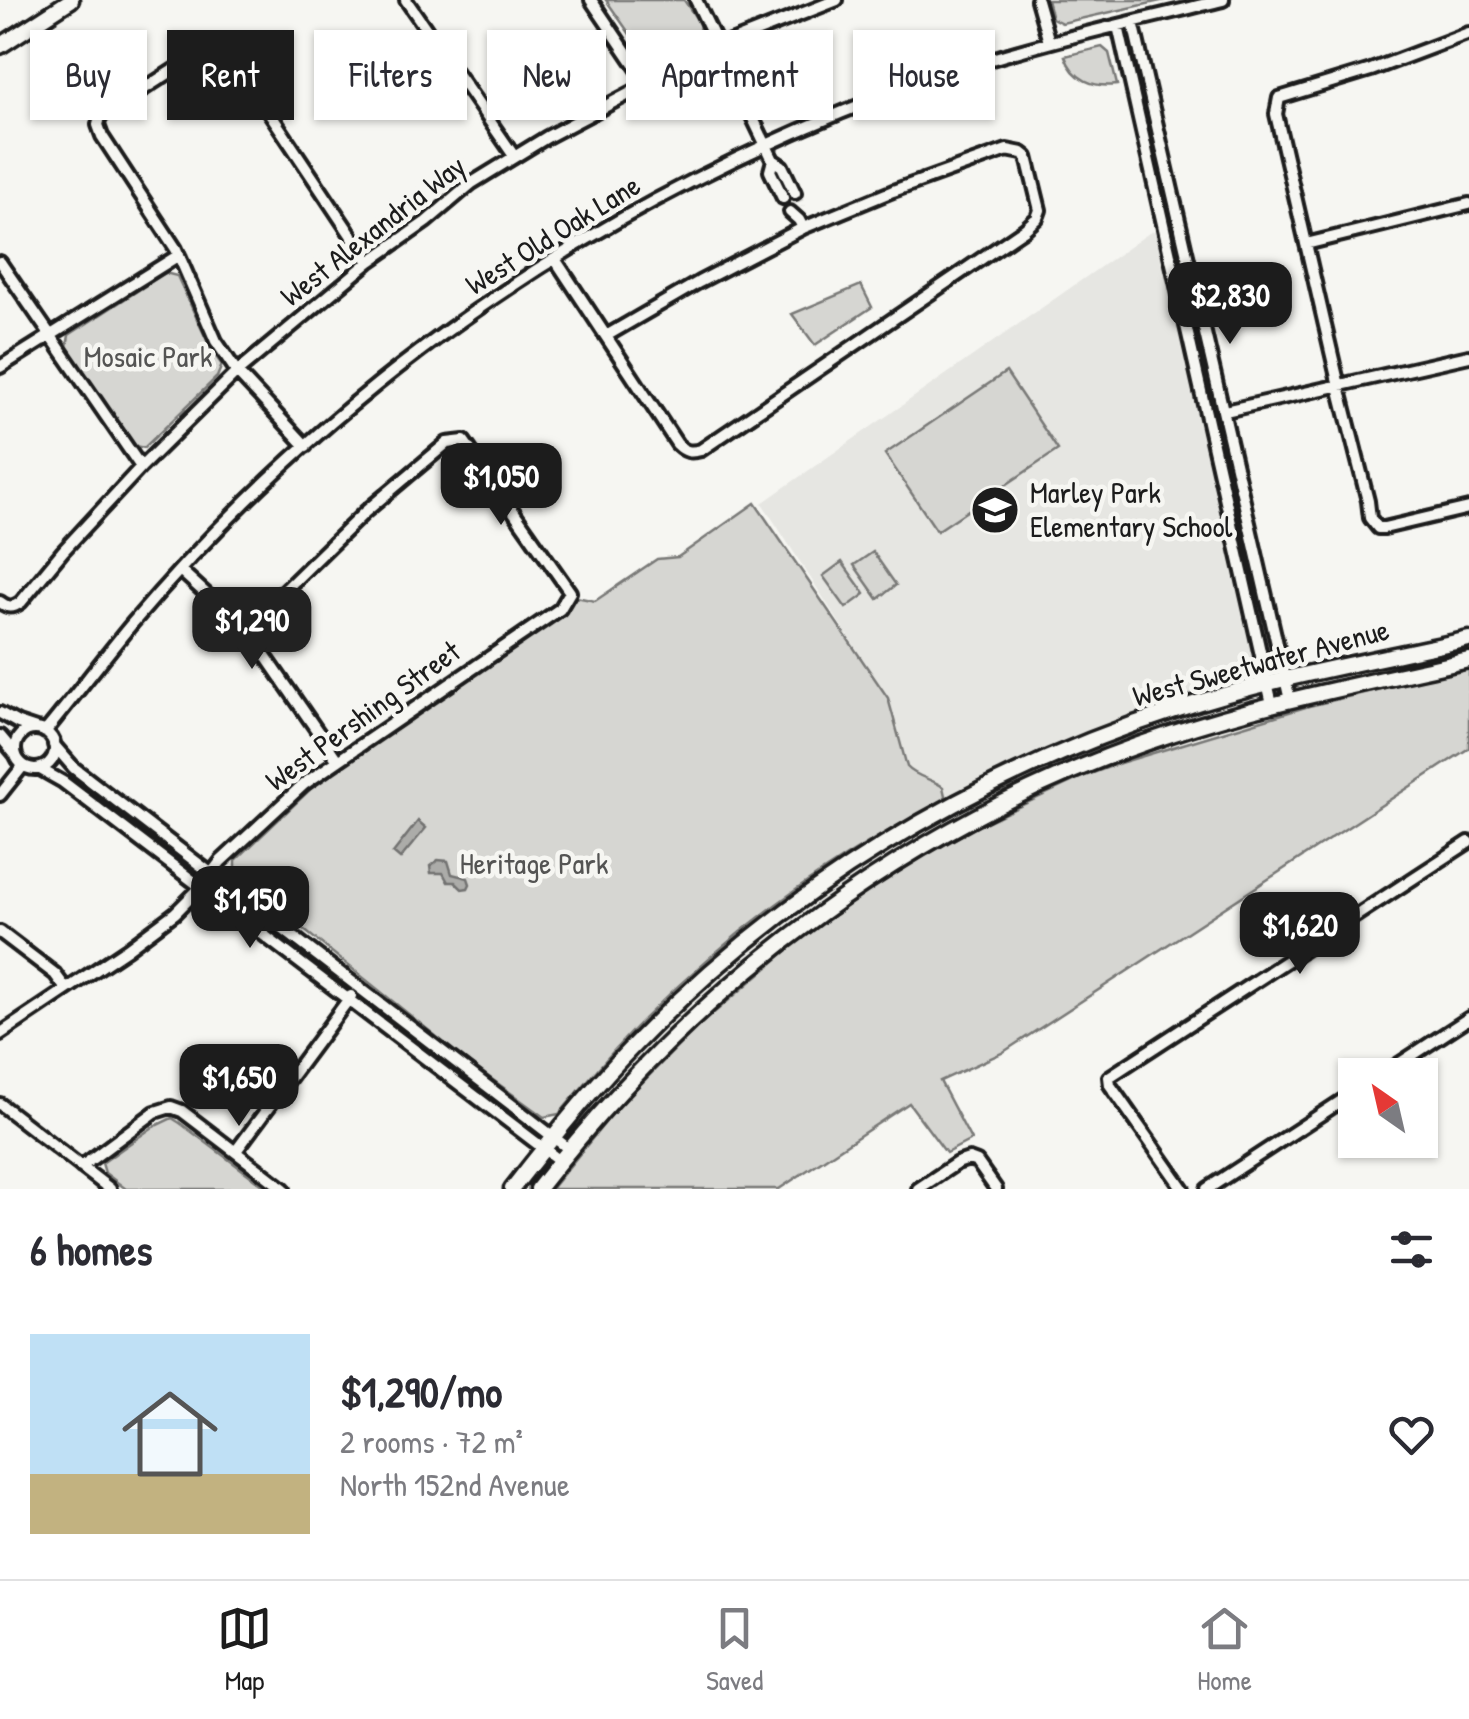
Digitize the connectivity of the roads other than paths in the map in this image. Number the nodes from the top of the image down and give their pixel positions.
1 (71, 0) edge
2 (406, 0) edge
3 (591, 0) edge
4 (696, 0) edge
5 (837, 0) edge
6 (1038, 0) edge
7 (1223, 0) edge
8 (1202, 2) edge
9 (1134, 22) junction
10 (1118, 26) junction
11 (712, 30) edge
12 (761, 30) edge
13 (1469, 33) edge
14 (1049, 42) junction
15 (0, 46) edge
16 (626, 52) edge
17 (626, 96) edge
18 (754, 120) edge
19 (766, 146) junction
20 (514, 156) junction
21 (787, 192) tunnel mouth
22 (1469, 204) edge
23 (1306, 244) junction
24 (179, 255) junction
25 (554, 259) junction
26 (0, 262) edge
27 (369, 262) junction
28 (49, 335) junction
29 (606, 336) junction
30 (1469, 356) edge
31 (0, 367) edge
32 (237, 372) junction
33 (1338, 386) junction
34 (1225, 411) junction
35 (306, 446) junction
36 (141, 467) junction
37 (1469, 508) edge
38 (180, 570) junction
39 (0, 602) edge
40 (244, 630) junction
41 (1469, 639) edge
42 (1469, 660) edge
43 (1285, 681) junction
44 (1268, 685) junction
45 (1290, 700) junction
46 (1272, 704) junction
47 (0, 713) edge
48 (41, 731) junction
49 (0, 736) edge
50 (54, 745) junction
51 (15, 754) junction
52 (338, 761) junction
53 (23, 766) junction
54 (40, 769) junction
55 (0, 794) edge
56 (1469, 842) edge
57 (210, 874) junction
58 (200, 888) junction
59 (0, 932) edge
60 (358, 987) junction
61 (66, 990) junction
62 (348, 1000) junction
63 (1469, 1018) edge
64 (0, 1034) edge
65 (1408, 1058) edge
66 (1338, 1103) edge
67 (0, 1104) edge
68 (549, 1142) junction
69 (236, 1152) junction
70 (565, 1155) junction
71 (81, 1167) junction
72 (110, 1189) edge
73 (284, 1189) edge
74 (512, 1189) edge
75 (538, 1189) edge
76 (918, 1189) edge
77 (996, 1189) edge
78 (1182, 1189) edge
79 (1208, 1189) edge

1 - 15 street
2 - 20 street
3 - 16 street
4 - 11 street
5 - 12 street, West Alexandria Way
6 - 14 street
7 - 8 street, West Old Oak Lane
8 - 9 street, West Old Oak Lane
9 - 10 street, West Old Oak Lane
9 - 34 street
10 - 14 street, West Old Oak Lane
10 - 44 street
13 - 23 street
14 - 19 street, West Old Oak Lane
17 - 20 street, West Alexandria Way
18 - 19 street
19 - 21 street
19 - 25 street, West Old Oak Lane
20 - 27 street, West Alexandria Way
22 - 23 street
23 - 33 street
24 - 27 street
24 - 28 street
24 - 32 street
25 - 29 street
25 - 35 street, West Old Oak Lane
26 - 28 street
27 - 32 street, West Alexandria Way
28 - 31 street
28 - 36 street
29 - 29 street
30 - 33 street
32 - 35 street
32 - 36 street, West Alexandria Way
33 - 34 street
33 - 37 street
34 - 43 street
35 - 38 street, West Old Oak Lane
36 - 39 street, West Alexandria Way
38 - 40 street
38 - 48 street, West Old Oak Lane
40 - 52 street
40 - 52 street, West Pershing Street
41 - 43 street, West Sweetwater Avenue
42 - 45 street, West Sweetwater Avenue
43 - 44 street, West Sweetwater Avenue
43 - 45 street
44 - 46 street
44 - 68 street, West Sweetwater Avenue
45 - 46 street, West Sweetwater Avenue
46 - 70 street, West Sweetwater Avenue
47 - 48 street
48 - 50 street
48 - 51 street
49 - 51 street
50 - 54 street
50 - 57 street
51 - 53 street
52 - 57 street, West Pershing Street
53 - 54 street
53 - 55 street
54 - 58 street
56 - 78 street
57 - 58 street, West Pershing Street
57 - 60 street
58 - 61 street, West Pershing Street
58 - 62 street
59 - 61 street
60 - 62 street
60 - 68 street
61 - 64 street, West Pershing Street
62 - 68 street
62 - 69 street
63 - 65 street
66 - 79 street
67 - 71 street
68 - 70 street
68 - 74 street, West Sweetwater Avenue
69 - 71 street
69 - 73 street
70 - 75 street, West Sweetwater Avenue
71 - 72 street
76 - 77 street

